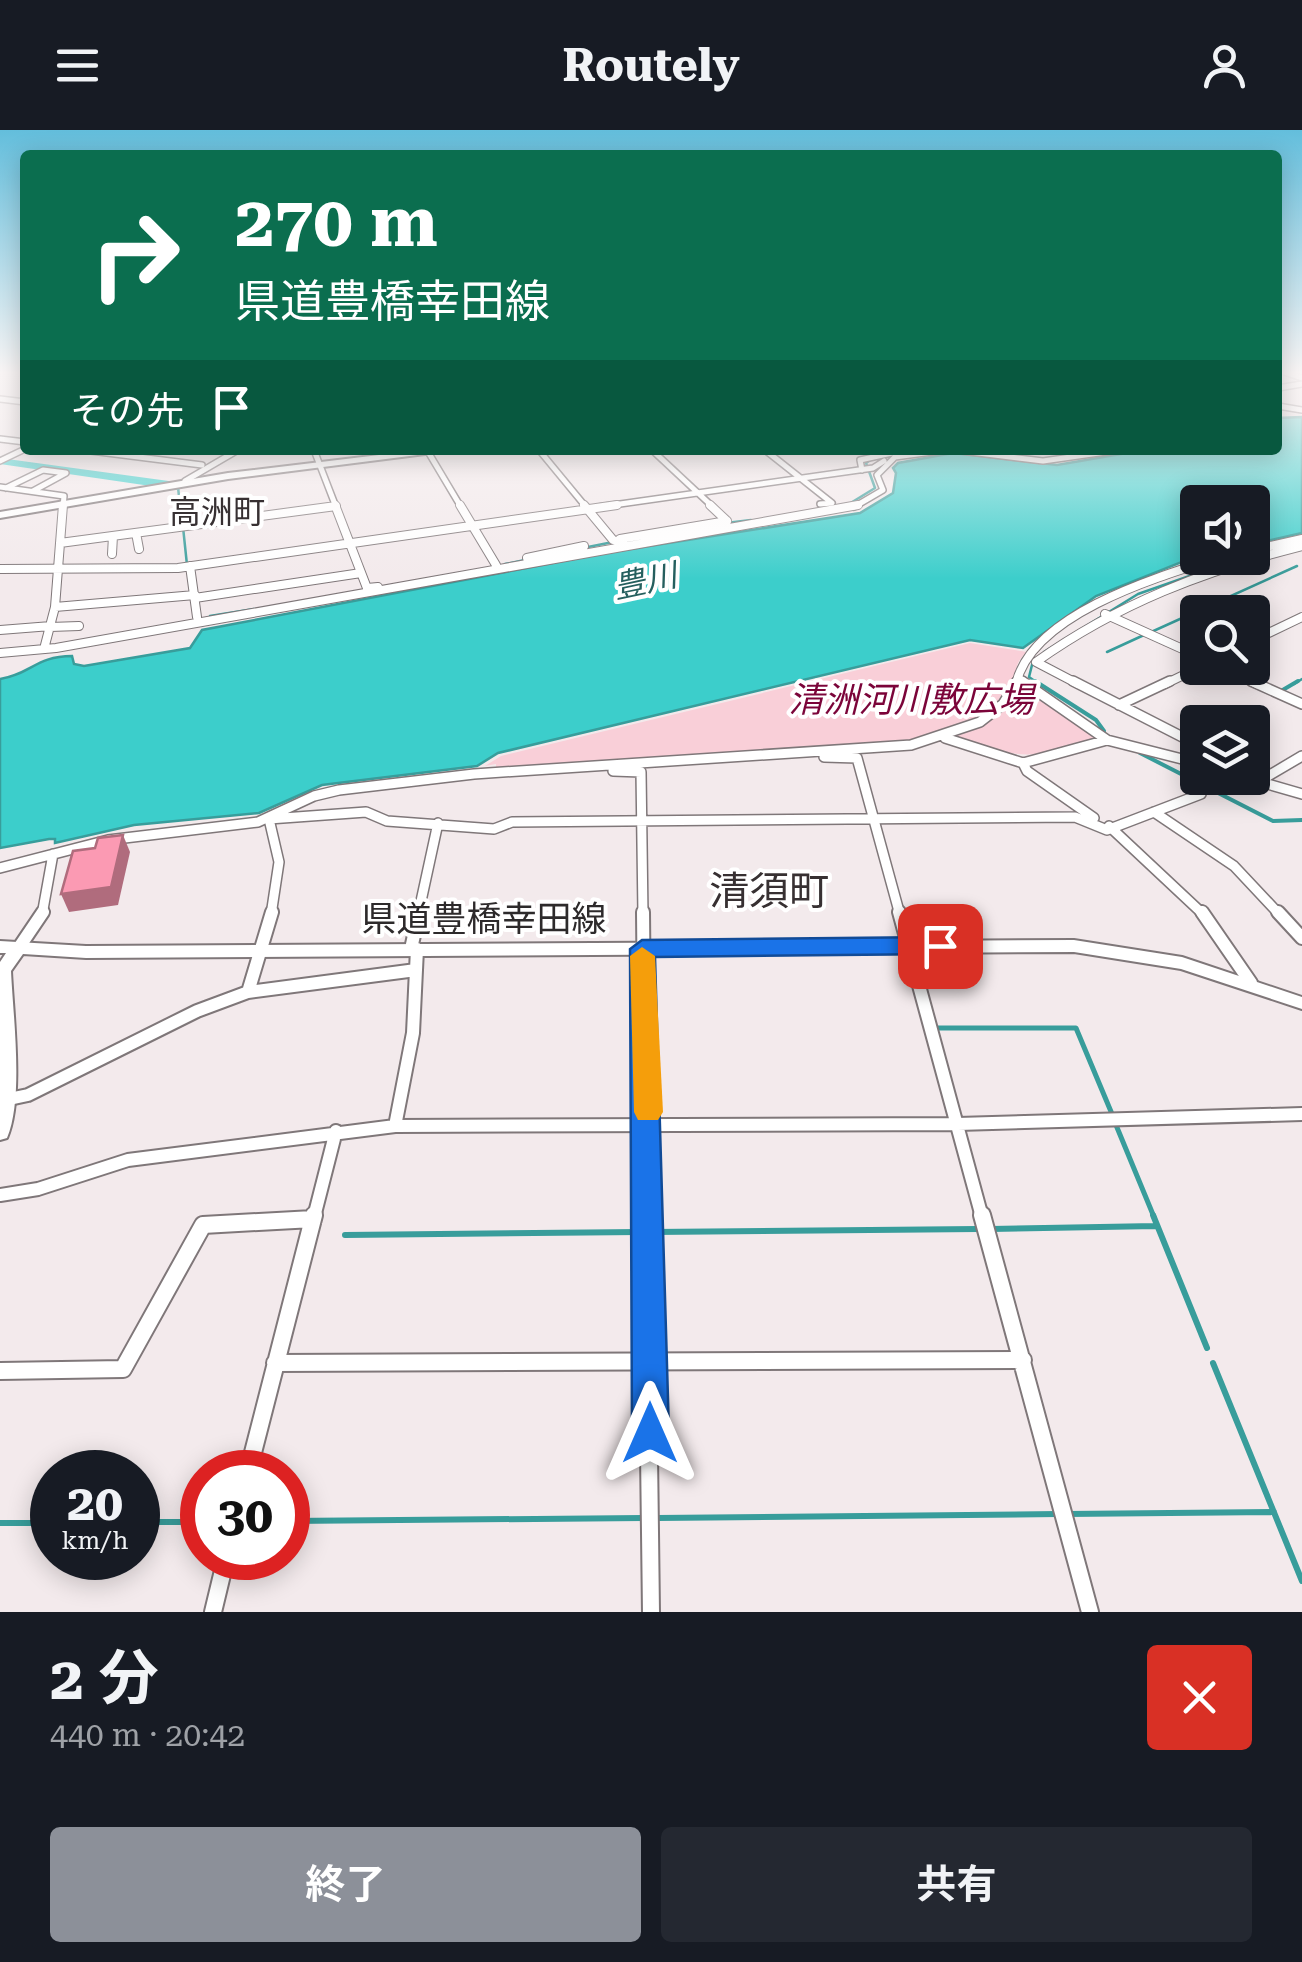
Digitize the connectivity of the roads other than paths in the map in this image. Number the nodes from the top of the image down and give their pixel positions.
1 (123, 455) edge
2 (220, 455) edge
3 (230, 455) edge
4 (316, 455) edge
5 (396, 455) edge
6 (429, 455) edge
7 (543, 455) edge
8 (657, 455) edge
9 (771, 455) edge
10 (872, 455) edge
11 (910, 455) edge
12 (1005, 455) edge
13 (1074, 455) edge
14 (1091, 455) edge
15 (895, 457) junction
16 (1062, 460) junction
17 (202, 465) junction
18 (320, 465) junction
19 (868, 469) junction
20 (801, 479) junction
21 (186, 482) junction
22 (3, 488) edge
23 (32, 492) junction
24 (698, 493) junction
25 (64, 504) junction
26 (820, 504) dead end
27 (336, 506) junction
28 (588, 509) junction
29 (0, 515) edge
30 (473, 526) junction
31 (136, 533) junction
32 (112, 536) junction
33 (615, 542) junction
34 (1302, 543) edge
35 (60, 544) junction
36 (351, 544) junction
37 (638, 544) junction
38 (1270, 547) edge
39 (139, 550) dead end
40 (112, 554) dead end
41 (496, 564) junction
42 (190, 566) junction
43 (0, 569) edge
44 (58, 569) junction
45 (361, 573) junction
46 (1180, 573) edge
47 (195, 597) junction
48 (55, 607) junction
49 (1105, 614) junction
50 (197, 617) dead end
51 (1302, 617) edge
52 (51, 626) junction
53 (78, 626) dead end
54 (0, 630) edge
55 (1270, 632) edge
56 (1180, 648) edge
57 (44, 649) junction
58 (0, 653) edge
59 (1180, 676) edge
60 (1019, 680) junction
61 (1260, 685) edge
62 (1302, 704) edge
63 (1119, 705) junction
64 (1180, 736) edge
65 (943, 738) junction
66 (1106, 740) junction
67 (799, 752) junction
68 (1302, 756) edge
69 (1180, 758) edge
70 (1024, 762) junction
71 (582, 767) junction
72 (1270, 771) edge
73 (1270, 784) edge
74 (1198, 795) edge
75 (1302, 796) edge
76 (1154, 812) junction
77 (269, 819) junction
78 (872, 819) junction
79 (642, 821) junction
80 (438, 823) junction
81 (1112, 828) junction
82 (53, 854) junction
83 (0, 868) edge
84 (1302, 938) edge
85 (906, 946) junction
86 (9, 948) edge
87 (414, 949) junction
88 (642, 949) junction
89 (258, 950) junction
90 (416, 970) junction
91 (1252, 983) junction
92 (248, 992) junction
93 (1302, 1003) edge
94 (4, 1100) edge
95 (1302, 1114) edge
96 (958, 1124) junction
97 (395, 1126) junction
98 (649, 1126) junction
99 (336, 1131) junction
100 (0, 1132) edge
101 (0, 1196) edge
102 (313, 1219) junction
103 (1023, 1360) junction
104 (650, 1362) junction
105 (275, 1363) junction
106 (0, 1371) edge
107 (253, 1450) edge
108 (221, 1580) edge
109 (213, 1612) edge
110 (651, 1612) edge
111 (1090, 1612) edge

1 - 17 street
2 - 17 street
3 - 21 street
4 - 18 street
5 - 18 main road
6 - 30 street
7 - 28 street
8 - 24 street
9 - 20 street
10 - 19 street
11 - 15 street
12 - 16 street
13 - 16 street
14 - 16 street
15 - 19 street
15 - 37 street
17 - 21 street
18 - 21 main road
18 - 27 street
19 - 20 street
20 - 24 street
20 - 26 street
21 - 25 main road
22 - 23 street
22 - 23 street
23 - 25 street
24 - 28 street
24 - 33 street
25 - 29 main road
25 - 35 street
27 - 31 street
27 - 36 street
28 - 30 street
28 - 33 street
30 - 36 street
30 - 41 street
31 - 32 street
31 - 39 street
32 - 35 street
32 - 40 street
33 - 37 street
33 - 41 street
34 - 38 street
34 - 49 street
35 - 44 street
36 - 42 street
36 - 45 street
37 - 57 street
41 - 45 street
42 - 44 street
42 - 47 street
43 - 44 street
44 - 48 street
45 - 47 street
46 - 60 street
47 - 48 street
47 - 50 street
48 - 52 street
49 - 56 street
49 - 63 street
51 - 55 street
52 - 53 street
52 - 54 street
52 - 57 street
57 - 58 street
59 - 63 street
60 - 65 street
60 - 66 street
61 - 62 street
63 - 64 street
65 - 67 street
65 - 70 street
66 - 69 street
66 - 70 street
67 - 71 street
67 - 78 street
68 - 72 street
70 - 81 street
71 - 77 street
71 - 79 street
73 - 75 street
74 - 76 street
76 - 81 street
76 - 84 street
77 - 80 street
77 - 82 street
77 - 89 street
78 - 79 street
78 - 81 street
78 - 85 street
79 - 80 street
79 - 88 street
80 - 87 street
81 - 91 street
82 - 83 street
82 - 86 street
85 - 88 main road, 県道豊橋幸田線
85 - 91 main road, 県道豊橋幸田線
85 - 96 street
86 - 89 main road, 県道豊橋幸田線
86 - 94 main road
87 - 88 main road, 県道豊橋幸田線
87 - 89 main road, 県道豊橋幸田線
87 - 90 street
88 - 98 street
89 - 92 street
90 - 92 street
90 - 97 street
91 - 93 main road, 県道豊橋幸田線
92 - 94 street
94 - 100 main road
95 - 96 street
96 - 98 street
96 - 103 street
97 - 98 street
97 - 99 street
98 - 104 street
99 - 101 street
99 - 102 street
102 - 105 street
102 - 106 street
103 - 104 street
103 - 111 street
104 - 105 street
104 - 110 street
105 - 107 street
108 - 109 street

